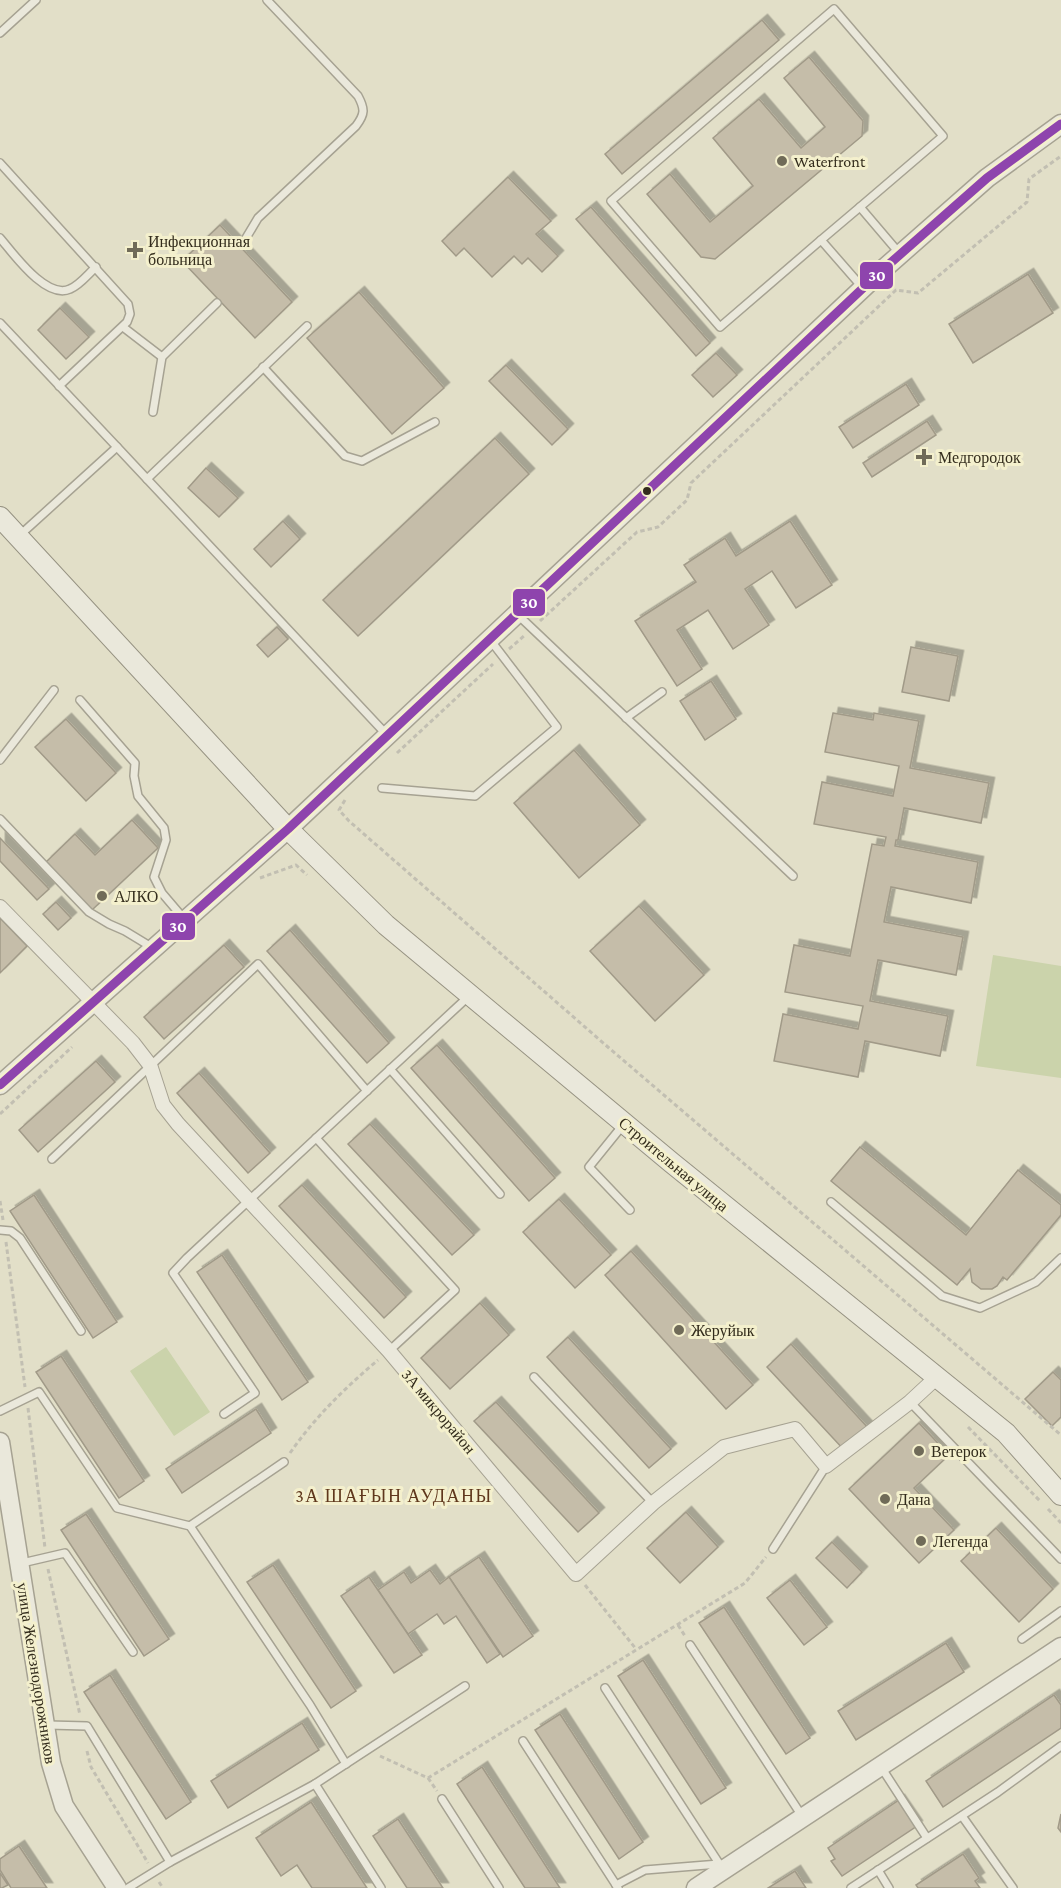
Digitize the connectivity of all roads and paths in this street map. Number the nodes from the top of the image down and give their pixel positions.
1 (36, 0) edge
2 (267, 0) edge
3 (0, 33) edge
4 (1061, 124) edge
5 (1061, 156) edge
6 (0, 163) edge
7 (860, 207) junction
8 (0, 238) edge
9 (821, 240) junction
10 (243, 243) dead end
11 (900, 255) junction
12 (96, 267) junction
13 (863, 288) junction
14 (217, 303) dead end
15 (0, 322) edge
16 (307, 326) dead end
17 (123, 327) junction
18 (162, 357) junction
19 (263, 367) junction
20 (59, 386) junction
21 (153, 412) dead end
22 (435, 422) dead end
23 (117, 447) junction
24 (147, 479) junction
25 (0, 517) edge
26 (18, 537) junction
27 (516, 614) junction
28 (532, 628) junction
29 (489, 639) junction
30 (502, 656) junction
31 (54, 690) dead end
32 (662, 692) dead end
33 (80, 700) dead end
34 (626, 718) junction
35 (387, 736) junction
36 (0, 760) edge
37 (389, 760) dead end
38 (382, 788) dead end
39 (345, 800) dead end
40 (0, 819) edge
41 (288, 829) junction
42 (794, 876) dead end
43 (0, 906) edge
44 (185, 920) junction
45 (153, 948) junction
46 (470, 994) junction
47 (92, 1002) junction
48 (150, 1065) junction
49 (390, 1069) junction
50 (0, 1085) edge
51 (367, 1091) junction
52 (625, 1123) junction
53 (316, 1138) junction
54 (52, 1159) dead end
55 (500, 1194) dead end
56 (249, 1201) junction
57 (831, 1202) dead end
58 (630, 1210) dead end
59 (0, 1230) edge
60 (1061, 1258) edge
61 (81, 1331) dead end
62 (389, 1351) junction
63 (534, 1377) dead end
64 (937, 1377) junction
65 (910, 1402) junction
66 (0, 1411) edge
67 (224, 1414) dead end
68 (1061, 1435) edge
69 (0, 1442) edge
70 (284, 1462) joint
71 (826, 1466) junction
72 (1061, 1495) edge
73 (653, 1503) junction
74 (190, 1526) junction
75 (773, 1549) joint
76 (1061, 1559) edge
77 (19, 1564) junction
78 (576, 1574) junction
79 (1061, 1611) edge
80 (1022, 1639) dead end
81 (690, 1645) dead end
82 (1061, 1647) edge
83 (636, 1649) junction
84 (133, 1652) dead end
85 (465, 1686) dead end
86 (605, 1688) dead end
87 (45, 1725) junction
88 (523, 1741) dead end
89 (1061, 1746) edge
90 (367, 1750) junction
91 (346, 1764) junction
92 (881, 1766) junction
93 (315, 1784) junction
94 (442, 1799) dead end
95 (962, 1816) junction
96 (803, 1818) junction
97 (927, 1838) junction
98 (170, 1862) junction
99 (721, 1867) junction
100 (878, 1870) junction
101 (617, 1886) edge
102 (117, 1888) edge
103 (129, 1888) edge
104 (381, 1888) edge
105 (499, 1888) edge
106 (696, 1888) edge
107 (851, 1888) edge
108 (889, 1888) edge
109 (1013, 1888) edge

1 - 3 lane
2 - 10 lane
4 - 11 street
5 - 28 path
6 - 12 lane
7 - 9 lane
7 - 9 lane
7 - 11 lane
8 - 12 lane
9 - 13 lane
11 - 13 street
12 - 17 lane
13 - 27 street
14 - 18 lane
15 - 20 lane
16 - 19 lane
17 - 18 lane
17 - 20 lane
18 - 21 lane
19 - 22 lane
19 - 24 lane
20 - 23 lane
23 - 24 lane
23 - 26 lane
24 - 35 lane
25 - 26 main road, Строительная улица
26 - 41 main road, Строительная улица
27 - 28 lane
27 - 29 street
28 - 30 path
28 - 34 lane
29 - 30 lane
29 - 35 street
30 - 37 path
30 - 38 lane
31 - 36 lane
32 - 34 lane
33 - 44 lane
34 - 42 lane
35 - 41 street
39 - 68 path
40 - 45 lane
41 - 44 street
41 - 46 main road, Строительная улица
43 - 47 street, 3А микрорайон
44 - 45 street
45 - 47 street
46 - 49 lane
46 - 52 main road, Строительная улица
47 - 48 street, 3А микрорайон
47 - 50 street
48 - 51 lane
48 - 54 lane
48 - 56 street, 3А микрорайон
49 - 51 lane
49 - 55 lane
51 - 53 lane
52 - 58 lane
52 - 64 main road, Строительная улица
53 - 56 lane
53 - 62 lane
56 - 62 street, 3А микрорайон
56 - 67 lane
57 - 60 lane
59 - 61 lane
62 - 70 path
62 - 78 street, 3А микрорайон
63 - 73 lane
64 - 65 street
64 - 72 main road, Строительная улица
65 - 71 street
65 - 76 lane
66 - 74 lane
69 - 77 street, улица Железнодорожников
70 - 74 lane
71 - 73 street
71 - 75 lane
73 - 78 street
74 - 91 lane
75 - 83 path
77 - 84 lane
77 - 87 street, улица Железнодорожников
78 - 83 path
79 - 80 lane
81 - 96 lane
82 - 92 street
83 - 90 path
85 - 90 lane
86 - 99 lane
87 - 98 lane
87 - 102 street, улица Железнодорожников
88 - 101 lane
89 - 95 lane
90 - 91 lane
91 - 93 lane
92 - 96 street
92 - 97 lane
93 - 98 lane
93 - 104 lane
94 - 105 lane
95 - 97 lane
95 - 109 lane
96 - 99 street
97 - 100 lane
98 - 103 lane
99 - 101 lane
99 - 106 street
100 - 107 lane
100 - 108 lane

